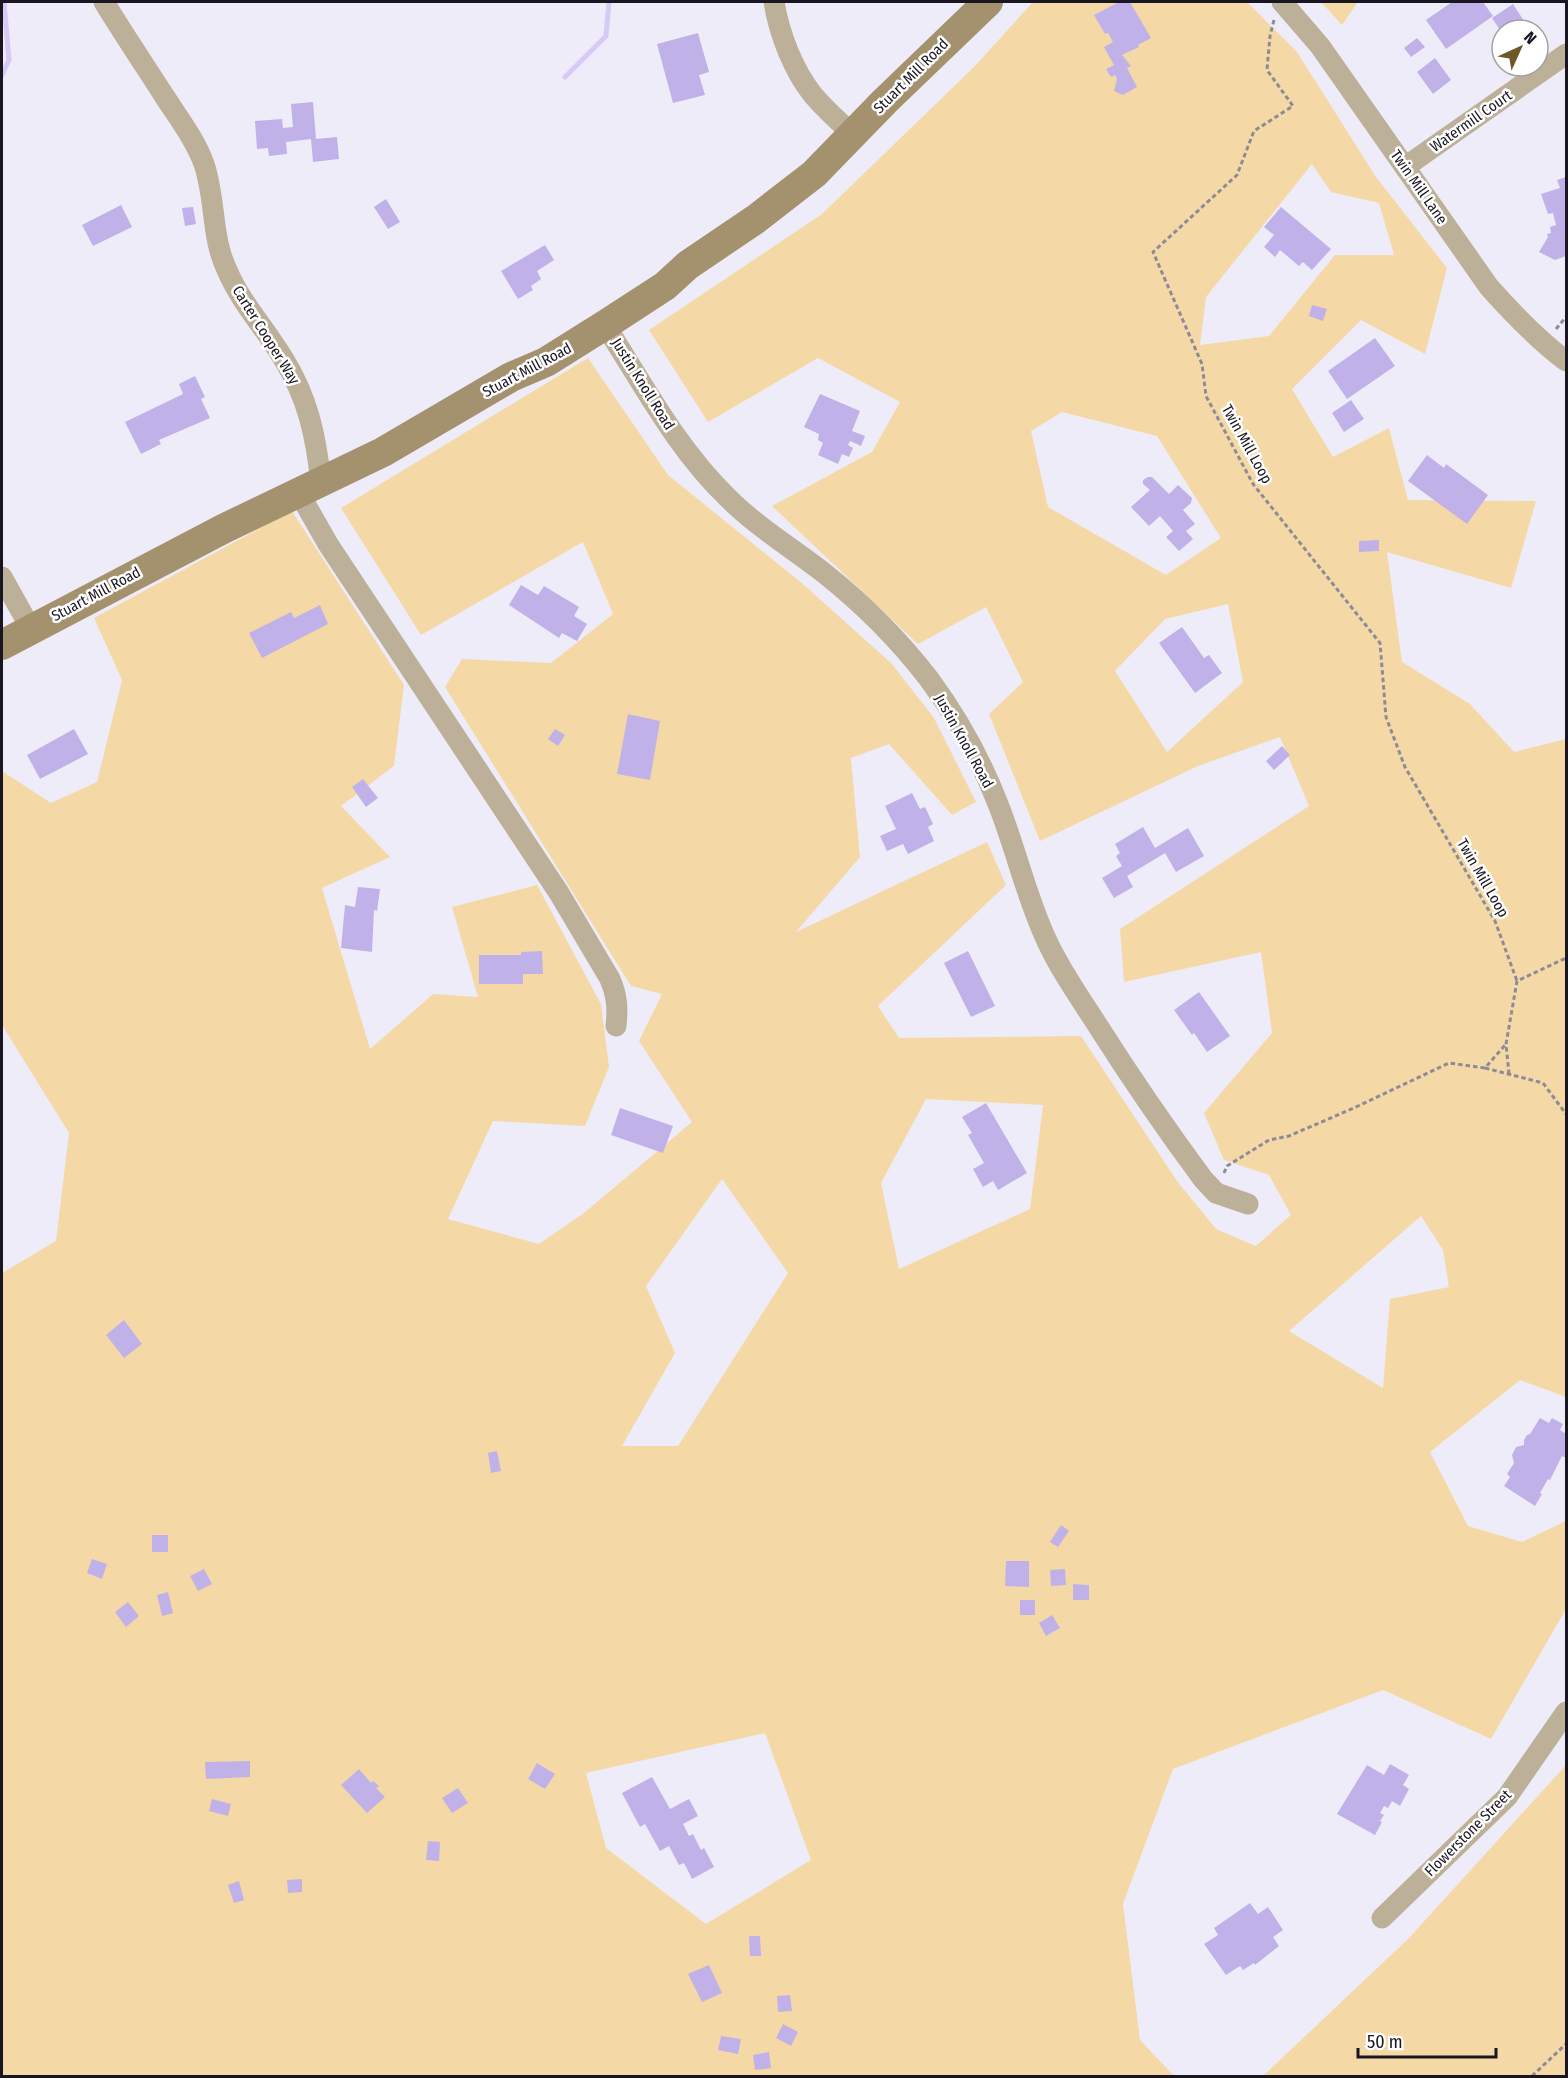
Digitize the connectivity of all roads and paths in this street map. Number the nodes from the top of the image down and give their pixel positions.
1 (104, 2) edge
2 (774, 2) edge
3 (988, 2) edge
4 (1279, 7) edge
5 (1566, 54) edge
6 (853, 134) junction
7 (1405, 167) junction
8 (605, 325) junction
9 (1566, 361) edge
10 (310, 488) junction
11 (2, 577) edge
12 (31, 629) junction
13 (2, 645) edge
14 (1566, 958) edge
15 (1517, 981) junction
16 (616, 1026) dead end
17 (1506, 1044) junction
18 (1485, 1068) junction
19 (1509, 1074) junction
20 (1566, 1114) edge
21 (1216, 1192) junction
22 (1248, 1204) dead end
23 (1566, 1712) edge
24 (1382, 1918) dead end
25 (1566, 2044) edge
26 (1532, 2076) edge

1 - 10 street, Carter Cooper Way
2 - 6 street
3 - 6 main road, Stuart Mill Road
4 - 7 street, Twin Mill Lane
4 - 15 path, Twin Mill Loop
5 - 7 street, Watermill Court
6 - 8 main road, Stuart Mill Road
7 - 9 street, Twin Mill Lane
8 - 10 main road, Stuart Mill Road
8 - 21 street, Justin Knoll Road
10 - 12 main road, Stuart Mill Road
10 - 16 street
11 - 12 street
12 - 13 main road, Stuart Mill Road
14 - 15 path
15 - 17 path
17 - 18 path
17 - 19 path
18 - 19 path
18 - 21 path
19 - 20 path
21 - 22 street, Justin Knoll Road
23 - 24 street, Flowerstone Street
25 - 26 path

